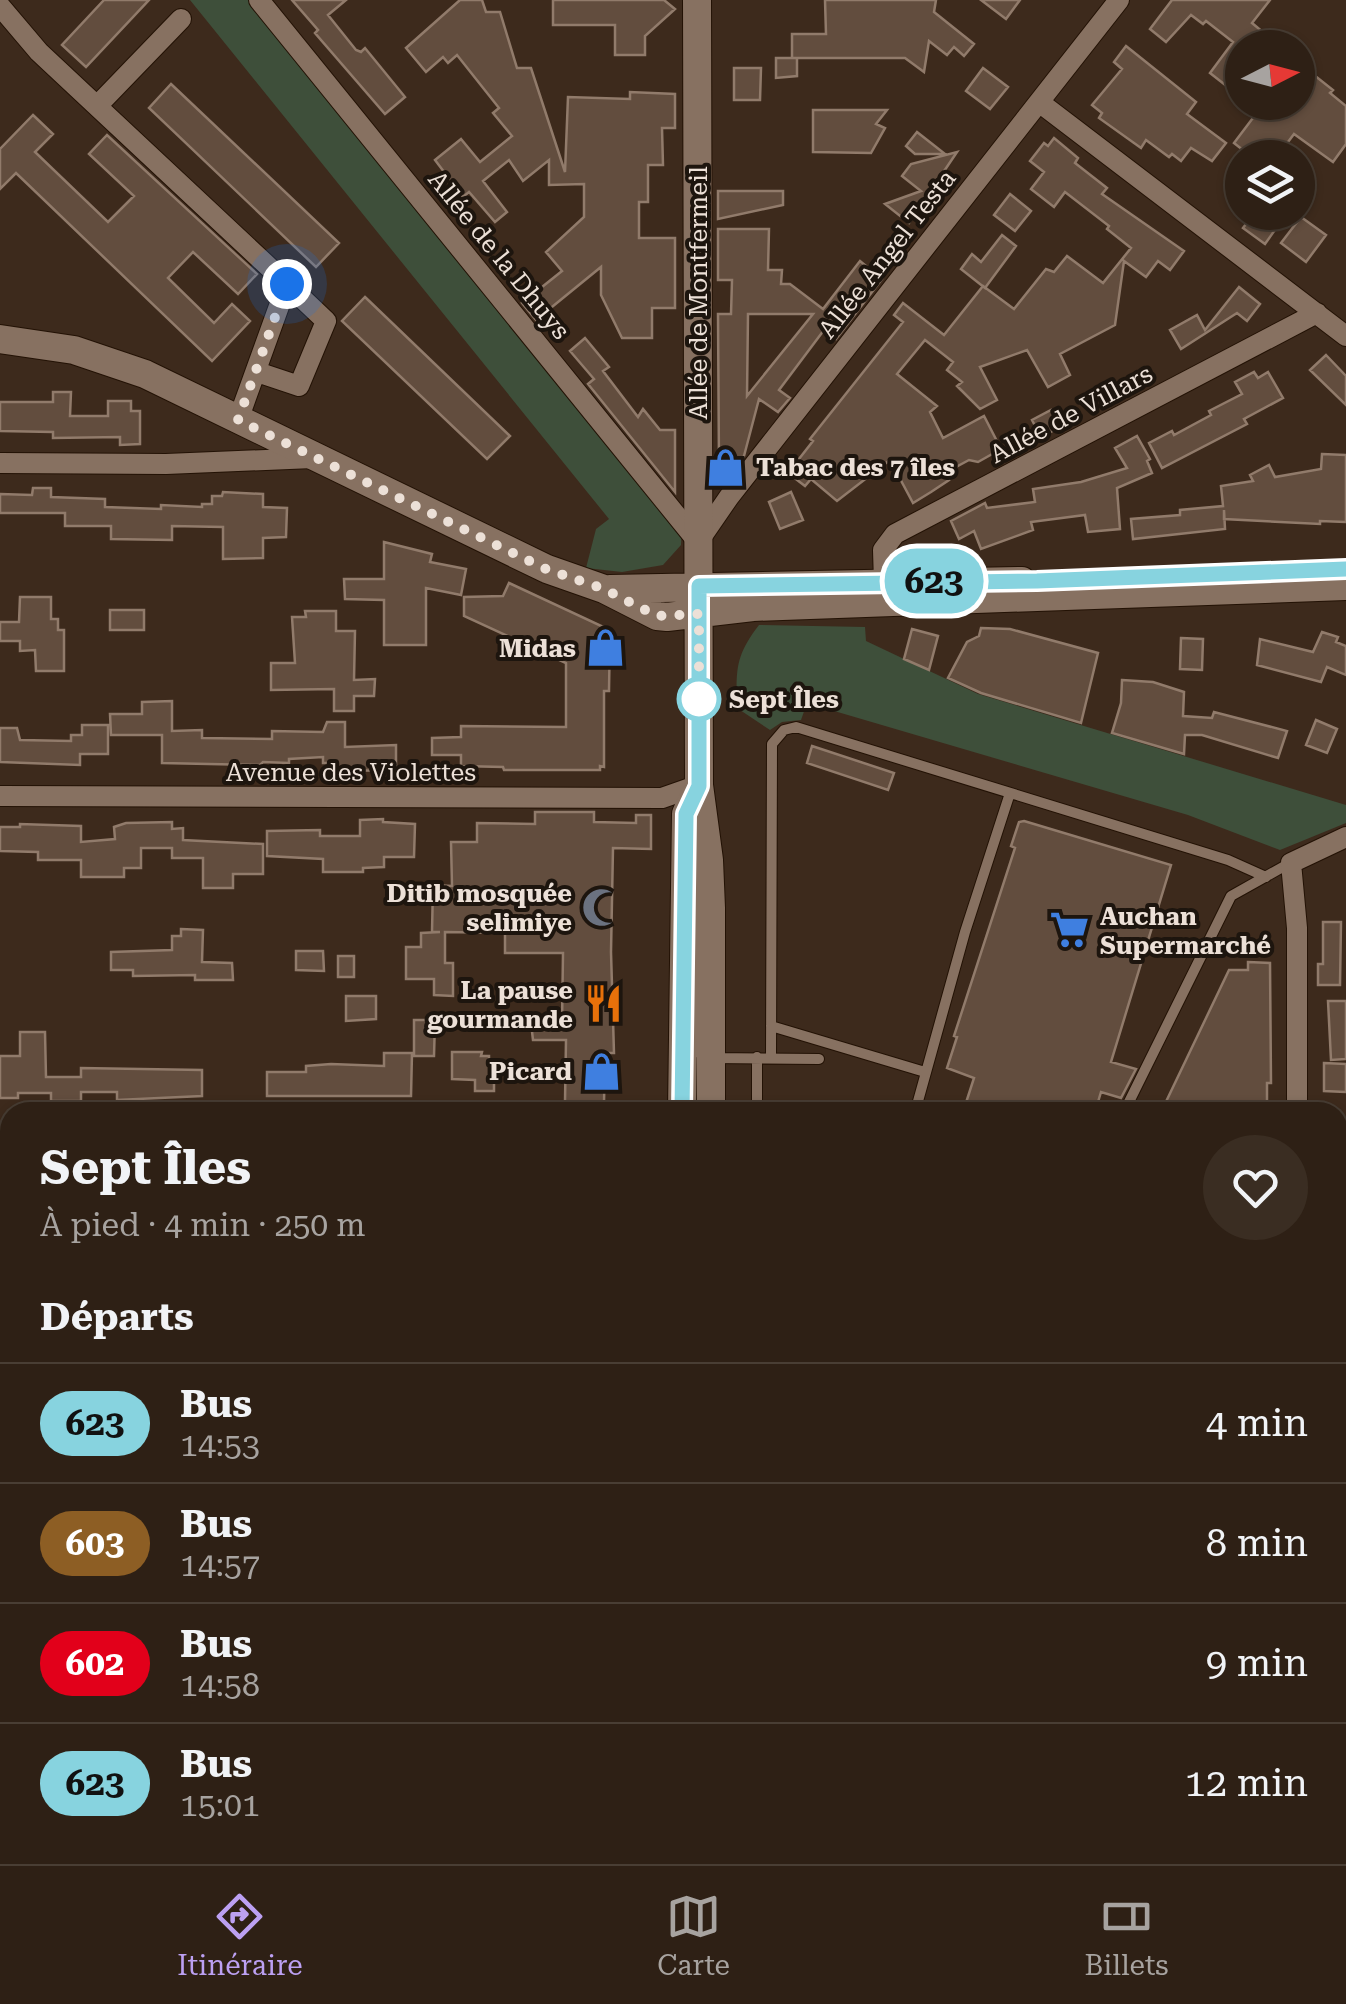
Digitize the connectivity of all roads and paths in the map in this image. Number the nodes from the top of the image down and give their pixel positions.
1 (260, 0) edge
2 (696, 0) edge
3 (1119, 0) edge
4 (0, 6) edge
5 (182, 19) dead end
6 (1038, 102) junction
7 (97, 106) junction
8 (287, 284) junction
9 (1316, 313) junction
10 (1346, 336) edge
11 (0, 338) edge
12 (257, 372) junction
13 (238, 420) junction
14 (318, 458) junction
15 (0, 464) edge
16 (698, 542) junction
17 (1346, 570) edge
18 (884, 582) junction
19 (1346, 586) edge
20 (699, 600) junction
21 (699, 786) junction
22 (1010, 793) junction
23 (0, 796) edge
24 (1346, 837) edge
25 (1291, 863) junction
26 (1266, 878) junction
27 (684, 955) junction
28 (771, 1026) junction
29 (757, 1057) junction
30 (770, 1057) junction
31 (710, 1058) junction
32 (819, 1059) dead end
33 (925, 1072) junction
34 (682, 1102) edge
35 (711, 1102) edge
36 (757, 1102) edge
37 (918, 1102) edge
38 (1129, 1102) edge
39 (1297, 1102) edge

1 - 16 street, Allée de la Dhuys
2 - 16 main road, Allée de Montfermeil
3 - 6 street, Allée Angel Testa
4 - 7 street
5 - 7 street
6 - 9 street
6 - 16 street, Allée Angel Testa
7 - 8 street
8 - 12 street
8 - 12 street
9 - 10 street
9 - 18 street, Allée de Villars
11 - 13 main road
12 - 13 street
13 - 14 main road
14 - 15 street
14 - 20 main road
16 - 20 main road, Allée de Montfermeil
17 - 18 main road
18 - 20 main road
19 - 20 main road
20 - 21 main road, Allée de Montfermeil
21 - 23 street, Avenue des Violettes
21 - 27 main road
21 - 31 main road
22 - 26 lane
22 - 28 lane
22 - 33 lane
24 - 25 street
25 - 26 lane
25 - 39 street
26 - 38 lane
27 - 31 lane
27 - 34 main road
28 - 30 lane
28 - 33 lane
29 - 30 lane
29 - 31 lane
29 - 36 lane
30 - 32 lane
31 - 35 main road
33 - 37 lane

